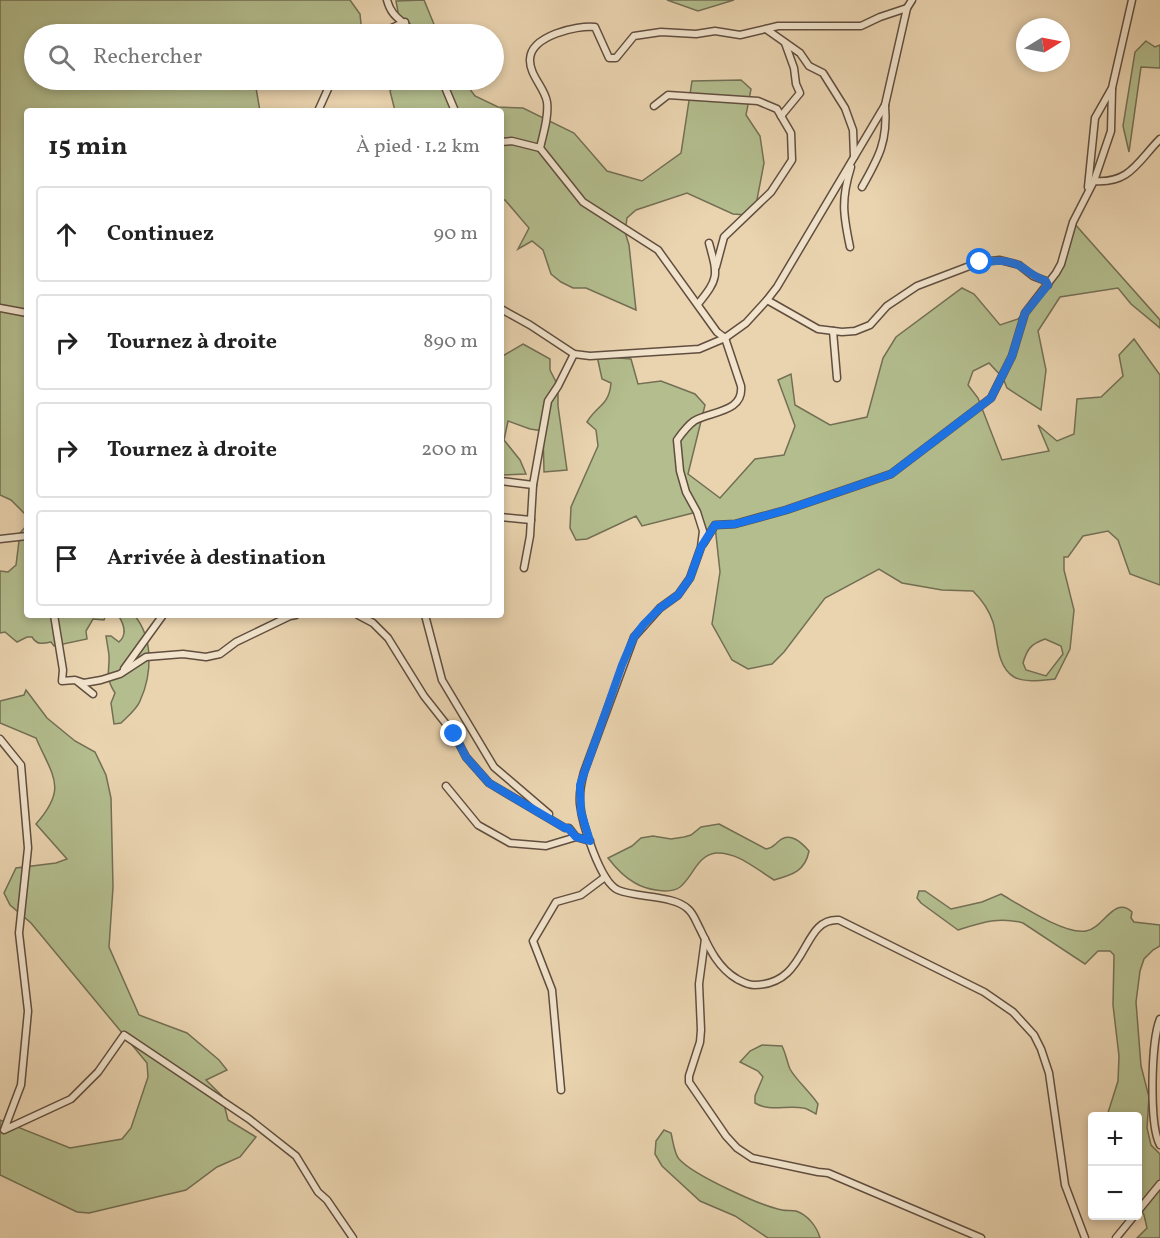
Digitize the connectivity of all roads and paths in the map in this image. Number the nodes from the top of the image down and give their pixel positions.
1 (387, 0) edge
2 (912, 0) edge
3 (1132, 0) edge
4 (907, 8) junction
5 (405, 22) joint
6 (400, 24) edge
7 (766, 29) junction
8 (784, 42) junction
9 (1112, 88) junction
10 (327, 90) edge
11 (446, 90) edge
12 (885, 105) junction
13 (654, 106) dead end
14 (319, 108) edge
15 (454, 108) edge
16 (781, 116) junction
17 (1160, 139) edge
18 (504, 142) edge
19 (540, 148) junction
20 (854, 158) junction
21 (1094, 181) junction
22 (862, 187) dead end
23 (1087, 196) junction
24 (710, 243) dead end
25 (850, 247) dead end
26 (716, 267) junction
27 (1048, 285) junction
28 (767, 300) junction
29 (698, 304) junction
30 (0, 308) edge
31 (504, 311) edge
32 (24, 312) edge
33 (832, 331) junction
34 (725, 338) junction
35 (574, 354) junction
36 (837, 378) dead end
37 (504, 481) edge
38 (533, 485) junction
39 (504, 517) edge
40 (531, 520) junction
41 (24, 536) edge
42 (0, 539) edge
43 (701, 547) junction
44 (524, 568) dead end
45 (54, 618) edge
46 (161, 618) edge
47 (286, 618) edge
48 (364, 618) edge
49 (426, 618) edge
50 (120, 674) junction
51 (75, 680) junction
52 (93, 694) dead end
53 (0, 739) edge
54 (446, 786) dead end
55 (565, 828) junction
56 (576, 837) junction
57 (590, 841) junction
58 (605, 877) junction
59 (705, 939) junction
60 (1160, 1019) edge
61 (561, 1090) dead end
62 (1160, 1145) edge
63 (1160, 1184) edge
64 (1142, 1205) edge
65 (1130, 1220) edge
66 (353, 1238) edge
67 (981, 1238) edge
68 (1085, 1238) edge
69 (1116, 1238) edge

1 - 5 street
2 - 4 street
3 - 9 street
4 - 7 street
4 - 12 street
5 - 6 street
7 - 8 street
7 - 19 street
8 - 16 street
8 - 20 street
9 - 21 street
9 - 23 street
10 - 14 street
11 - 15 street
12 - 20 street
12 - 22 street
13 - 16 street
16 - 26 street
17 - 21 street
18 - 19 street
19 - 29 street
20 - 25 street
20 - 28 street
21 - 23 street
23 - 27 street
24 - 26 street
26 - 29 street
27 - 33 street
27 - 43 street
28 - 33 street
28 - 34 street
29 - 34 street
30 - 32 street
31 - 35 street
33 - 36 street
34 - 35 street
34 - 43 street
35 - 38 street
37 - 38 street
38 - 40 street
39 - 40 street
40 - 44 street
41 - 42 street
43 - 57 street
45 - 51 street
46 - 50 street
47 - 50 street
48 - 55 street
49 - 55 street
50 - 51 street
51 - 52 street
53 - 66 street
54 - 56 street
55 - 56 street
56 - 57 street
57 - 58 street
58 - 59 street
58 - 61 street
59 - 67 street
59 - 68 street
60 - 62 street
63 - 64 street
65 - 69 street

